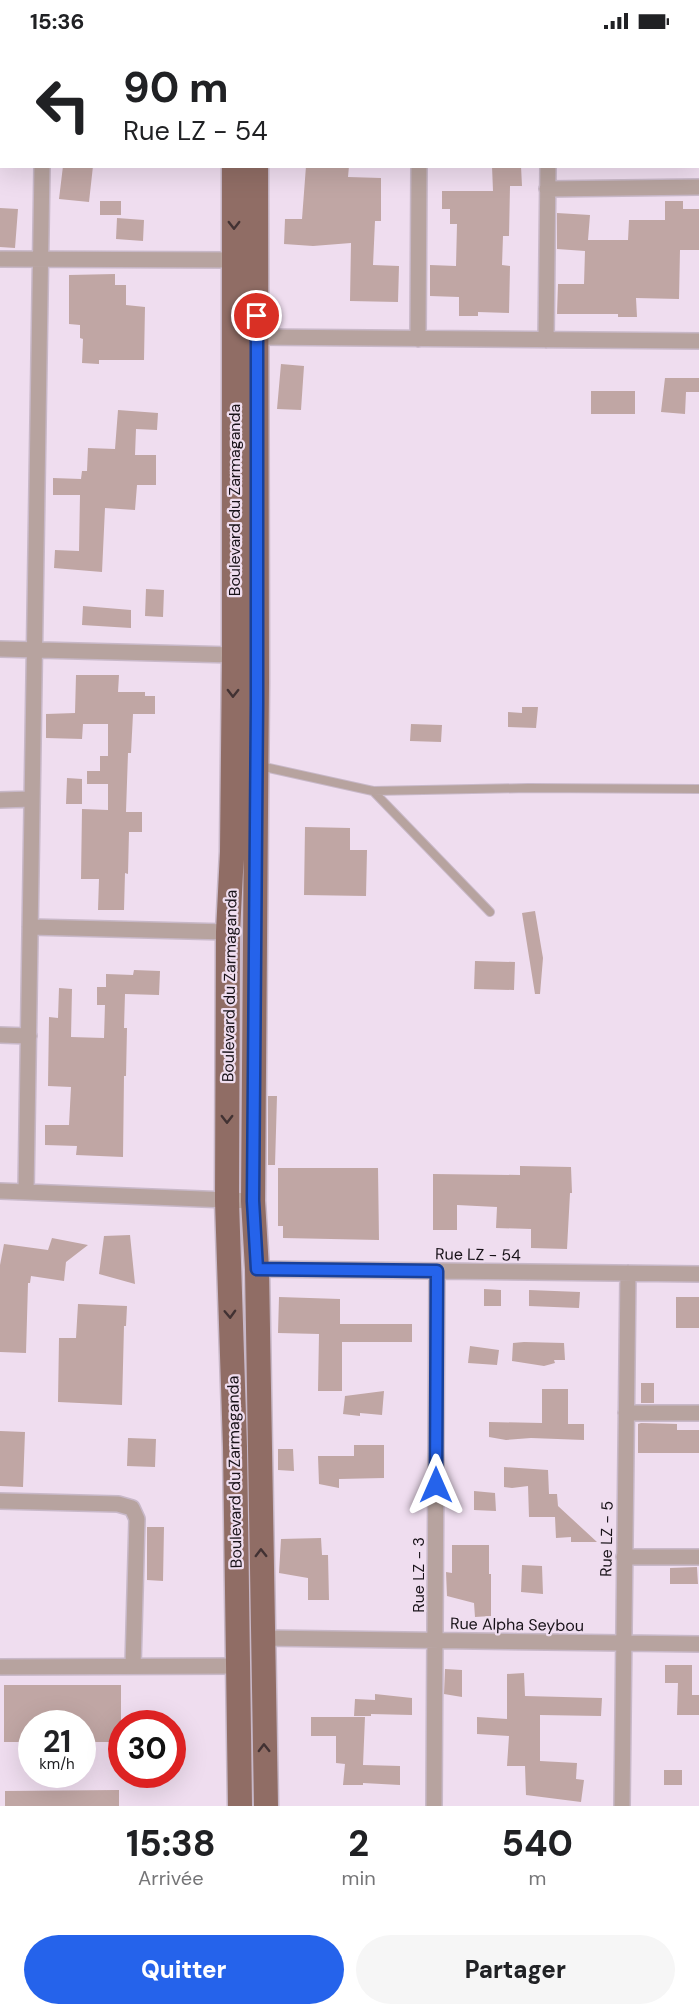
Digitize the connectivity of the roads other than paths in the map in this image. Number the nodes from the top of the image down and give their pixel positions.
1 (42, 168) edge
2 (234, 168) edge
3 (256, 168) edge
4 (419, 168) edge
5 (548, 168) edge
6 (699, 187) edge
7 (547, 189) junction
8 (0, 260) edge
9 (40, 260) junction
10 (234, 260) junction
11 (257, 337) junction
12 (418, 339) junction
13 (546, 340) junction
14 (699, 341) edge
15 (246, 389) junction
16 (0, 649) edge
17 (34, 649) junction
18 (234, 655) junction
19 (245, 761) junction
20 (699, 789) edge
21 (373, 791) junction
22 (32, 799) junction
23 (0, 800) edge
24 (490, 912) dead end
25 (30, 927) junction
26 (228, 932) junction
27 (0, 1035) edge
28 (29, 1036) junction
29 (0, 1191) edge
30 (26, 1192) junction
31 (227, 1201) junction
32 (253, 1201) junction
33 (257, 1269) junction
34 (437, 1271) junction
35 (628, 1273) junction
36 (699, 1274) edge
37 (626, 1413) junction
38 (699, 1413) edge
39 (0, 1501) edge
40 (624, 1557) junction
41 (699, 1557) edge
42 (262, 1638) junction
43 (436, 1641) junction
44 (624, 1644) junction
45 (699, 1644) edge
46 (133, 1666) junction
47 (238, 1666) junction
48 (0, 1667) edge
49 (240, 1806) edge
50 (266, 1806) edge
51 (434, 1806) edge
52 (622, 1806) edge

1 - 9 street
2 -> 10 main road, Boulevard du Zarmaganda
3 - 11 main road, Boulevard du Zarmaganda
4 - 12 street
5 - 7 street
6 - 7 street
7 - 13 street
8 - 9 street
9 - 10 street
9 - 17 street
10 - 15 main road, Boulevard du Zarmaganda
11 - 12 street
11 - 15 main road, Boulevard du Zarmaganda
12 - 13 street
13 - 14 street
15 - 18 main road, Boulevard du Zarmaganda
15 - 19 main road, Boulevard du Zarmaganda
16 - 17 street
17 - 18 street
17 - 22 street
18 -> 19 main road, Boulevard du Zarmaganda
19 - 21 lane
19 - 26 main road, Boulevard du Zarmaganda
19 - 32 main road, Boulevard du Zarmaganda
20 - 21 lane
21 - 24 lane
22 - 23 street
22 - 25 street
25 - 26 street
25 - 28 street
26 -> 31 main road, Boulevard du Zarmaganda
27 - 28 street
28 - 30 street
29 - 30 street
30 - 31 street
31 - 32 street
31 -> 47 main road, Boulevard du Zarmaganda
32 - 33 main road, Boulevard du Zarmaganda
33 - 34 street, Rue LZ - 54
42 -> 33 main road, Boulevard du Zarmaganda
34 - 35 street, Rue LZ - 54
34 - 43 street, Rue LZ - 3
35 - 36 street, Rue LZ - 54
35 - 37 street, Rue LZ - 5
37 - 38 street
37 - 40 street, Rue LZ - 5
39 - 46 street
40 - 41 street
40 - 44 street, Rue LZ - 5
42 - 43 street, Rue Alpha Seybou
50 -> 42 main road, Boulevard du Zarmaganda
43 - 44 street, Rue Alpha Seybou
43 - 51 street, Rue LZ - 3
44 - 45 street, Rue Alpha Seybou
44 - 52 street, Rue LZ - 5
46 - 47 street
46 - 48 street
47 - 49 main road, Boulevard du Zarmaganda

